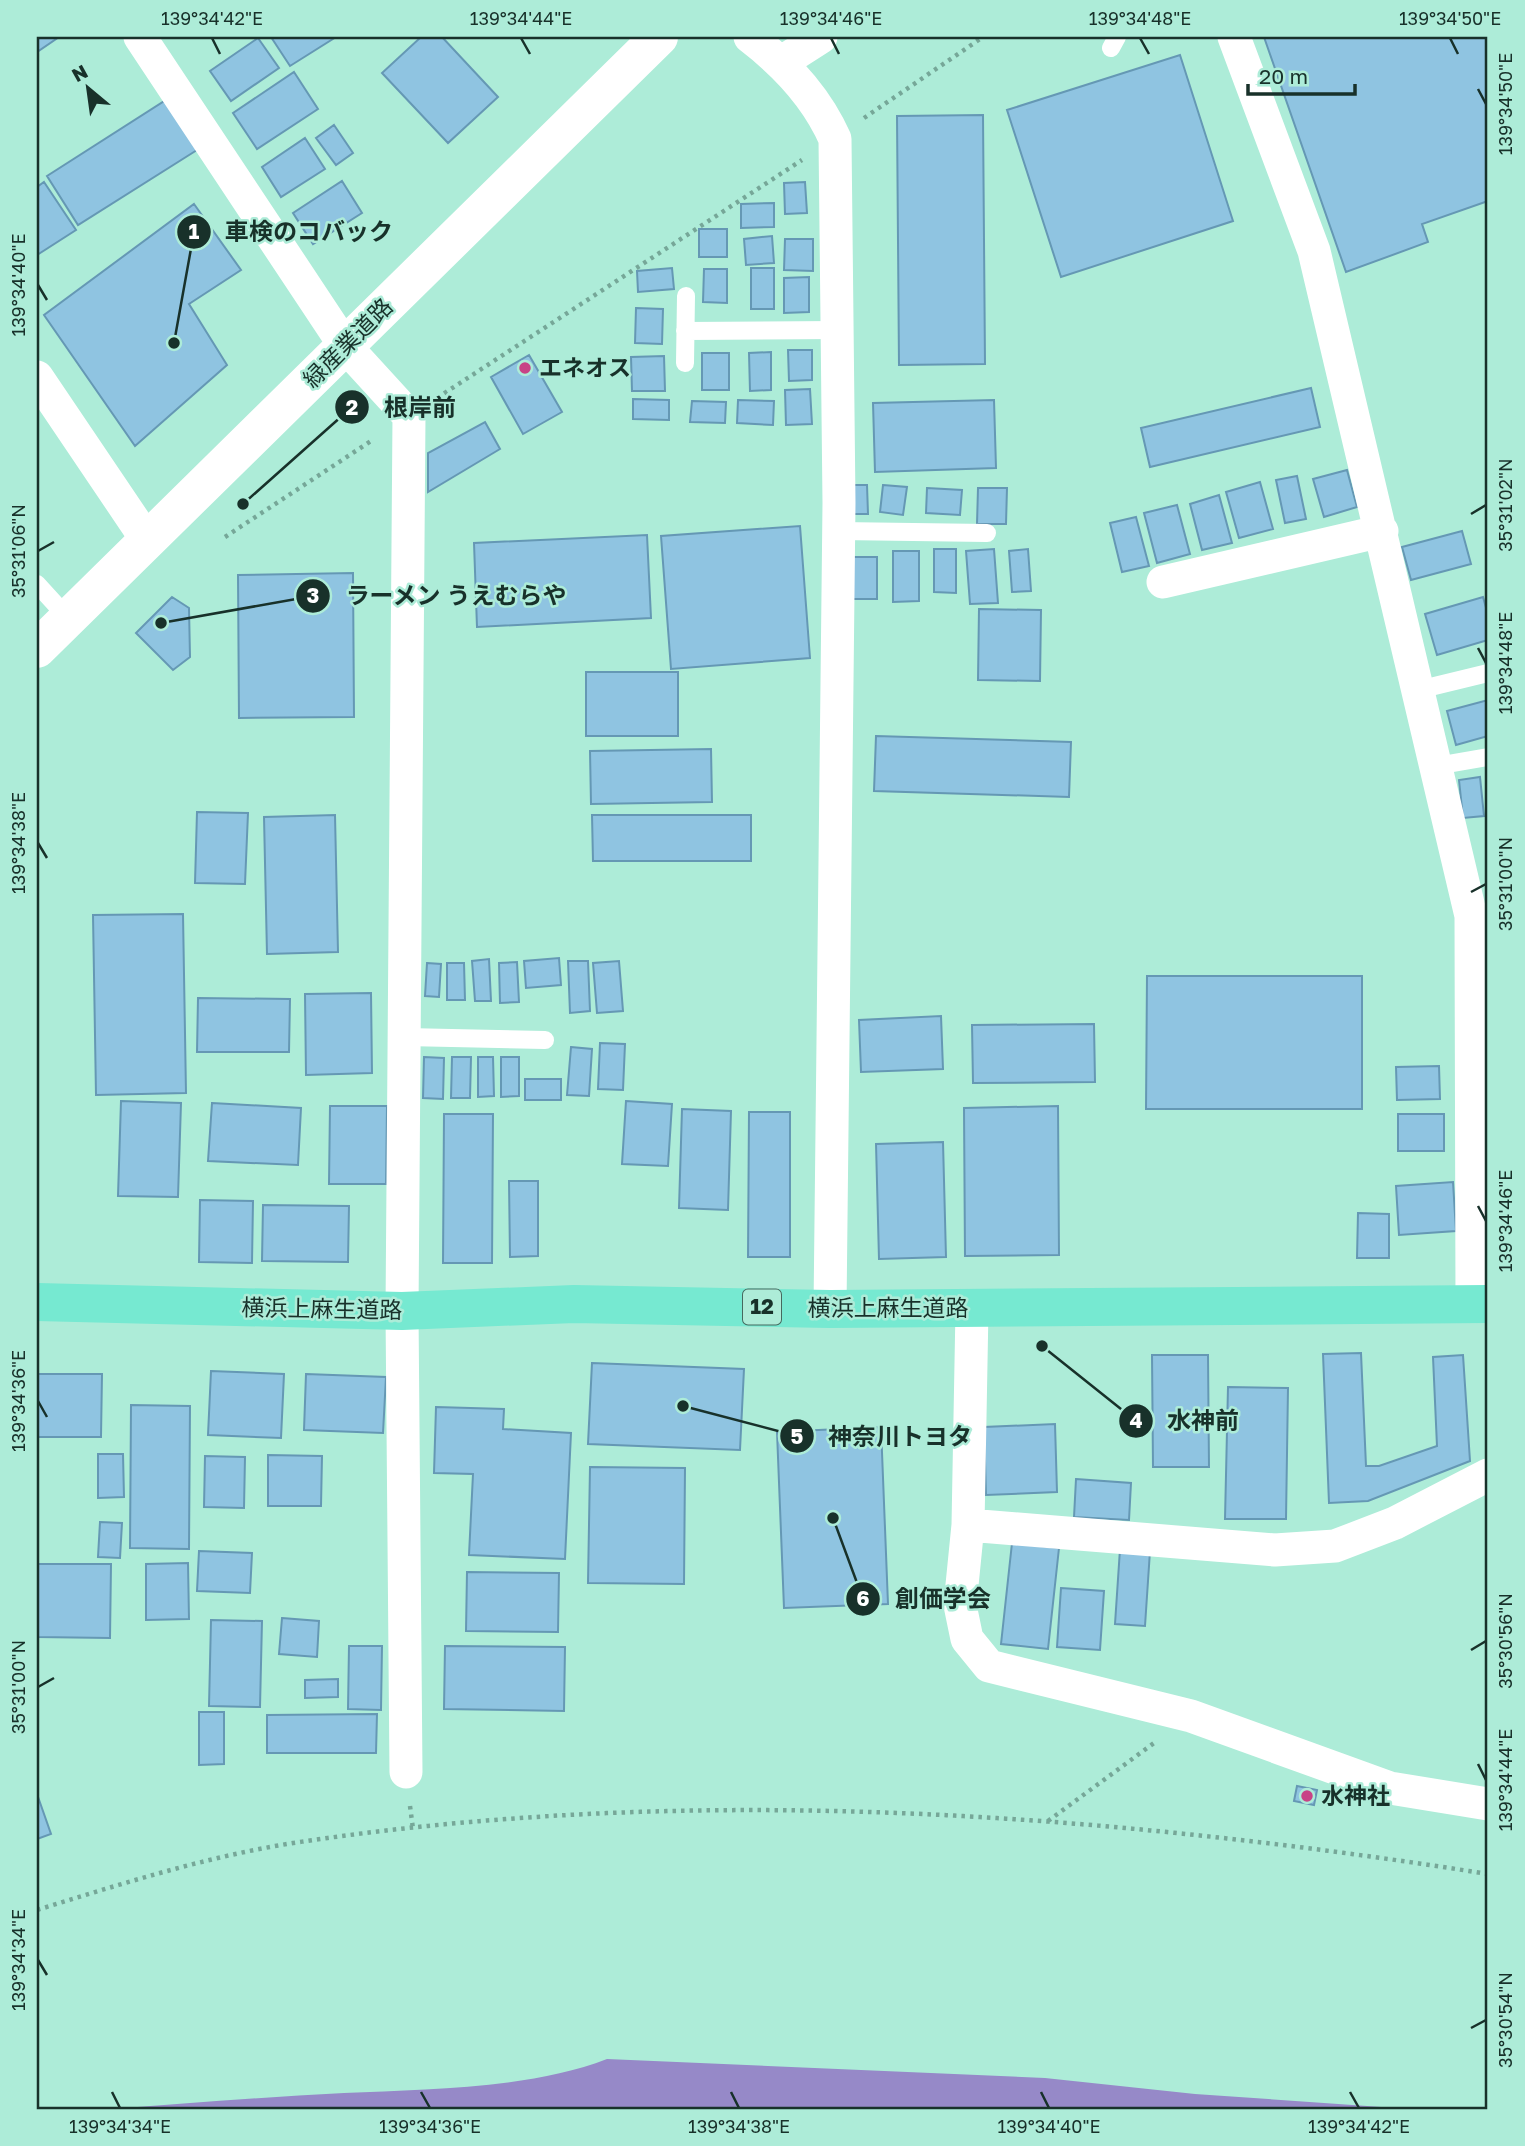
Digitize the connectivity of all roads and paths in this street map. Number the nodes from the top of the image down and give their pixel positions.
1 (140, 37) edge
2 (659, 37) edge
3 (750, 37) edge
4 (821, 37) edge
5 (983, 37) edge
6 (1234, 37) edge
7 (789, 70) junction
8 (832, 132) junction
9 (685, 296) dead end
10 (837, 330) junction
11 (685, 331) junction
12 (345, 346) junction
13 (685, 363) dead end
14 (37, 377) edge
15 (409, 416) junction
16 (839, 531) junction
17 (1382, 531) junction
18 (987, 533) dead end
19 (225, 537) dead end
20 (147, 540) junction
21 (1163, 582) dead end
22 (37, 584) edge
23 (68, 618) junction
24 (37, 649) edge
25 (1488, 673) edge
26 (1418, 690) junction
27 (1488, 757) edge
28 (1436, 766) junction
29 (405, 1037) junction
30 (545, 1040) dead end
31 (37, 1303) edge
32 (1480, 1304) edge
33 (830, 1309) junction
34 (972, 1309) junction
35 (402, 1311) junction
36 (1488, 1475) edge
37 (968, 1525) junction
38 (1191, 1716) junction
39 (406, 1772) dead end
40 (1488, 1804) edge
41 (1048, 1821) junction
42 (1488, 1874) edge
43 (37, 1910) edge

1 - 12 street
2 - 12 street, 緑産業道路
3 - 7 street
4 - 7 street
5 - 8 path
6 - 17 street
7 - 8 street
8 - 10 street
8 - 15 path
9 - 11 lane
10 - 11 lane
10 - 16 street
11 - 13 lane
12 - 15 street
12 - 20 street, 緑産業道路
14 - 20 street
15 - 19 path
15 - 29 street
16 - 18 lane
16 - 33 street
17 - 21 street
17 - 26 street
20 - 23 street, 緑産業道路
22 - 23 lane
23 - 24 street, 緑産業道路
25 - 26 lane
26 - 28 street
27 - 28 lane
28 - 32 street
29 - 30 lane
29 - 35 street
31 - 35 main road, 横浜上麻生道路 / 12
32 - 34 main road, 横浜上麻生道路 / 12
33 - 34 main road, 横浜上麻生道路 / 12
33 - 35 main road, 横浜上麻生道路 / 12
34 - 37 street
35 - 39 street
36 - 37 street
37 - 38 street
38 - 40 street
38 - 41 path
41 - 42 path
41 - 43 path

